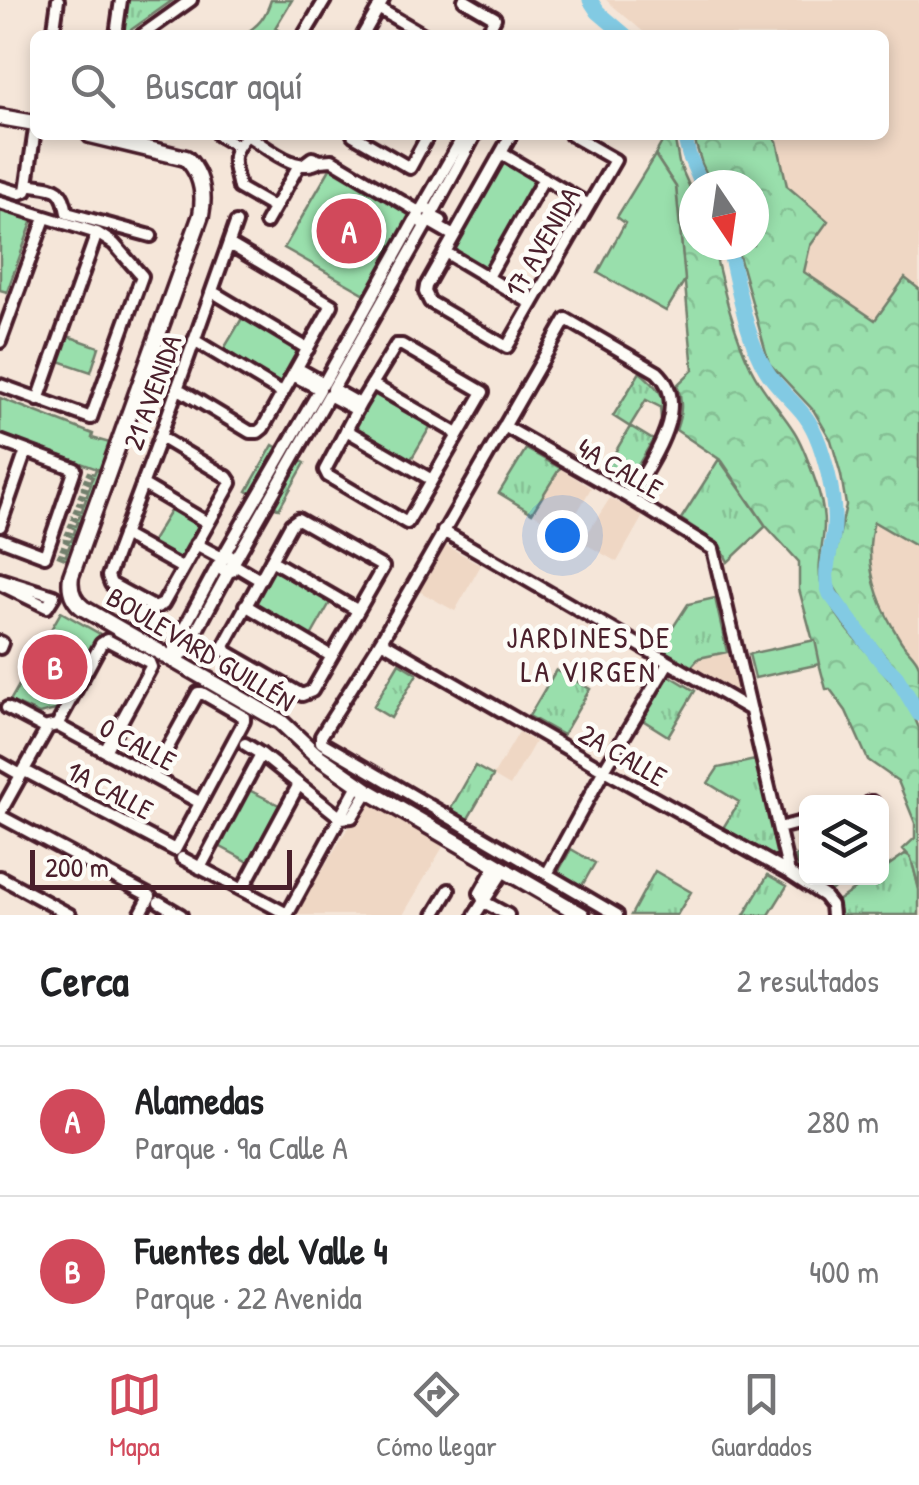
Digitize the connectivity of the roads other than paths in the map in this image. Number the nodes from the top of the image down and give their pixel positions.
1 (58, 0) edge
2 (121, 0) edge
3 (191, 0) edge
4 (324, 0) edge
5 (464, 0) edge
6 (381, 4) edge
7 (54, 30) edge
8 (117, 30) edge
9 (149, 30) edge
10 (307, 30) edge
11 (365, 30) edge
12 (415, 30) edge
13 (489, 30) edge
14 (0, 117) edge
15 (30, 125) edge
16 (33, 140) edge
17 (111, 140) edge
18 (227, 140) edge
19 (242, 140) edge
20 (256, 140) edge
21 (361, 140) edge
22 (425, 140) edge
23 (461, 140) edge
24 (473, 140) edge
25 (508, 140) edge
26 (580, 140) edge
27 (237, 146) junction
28 (501, 153) junction
29 (301, 165) junction
30 (544, 178) junction
31 (27, 184) junction
32 (0, 187) edge
33 (0, 202) edge
34 (589, 205) junction
35 (274, 208) junction
36 (423, 215) junction
37 (45, 218) junction
38 (236, 223) dead end
39 (266, 223) dead end
40 (97, 233) junction
41 (456, 233) junction
42 (151, 236) dead end
43 (229, 244) junction
44 (445, 252) junction
45 (488, 278) junction
46 (212, 292) junction
47 (532, 304) junction
48 (194, 340) junction
49 (0, 342) edge
50 (308, 348) junction
51 (295, 371) junction
52 (372, 384) junction
53 (0, 385) edge
54 (177, 388) junction
55 (326, 389) junction
56 (282, 393) junction
57 (38, 400) junction
58 (358, 407) junction
59 (504, 426) junction
60 (346, 430) junction
61 (458, 434) junction
62 (160, 437) junction
63 (0, 441) edge
64 (26, 451) junction
65 (432, 480) junction
66 (142, 484) junction
67 (630, 498) junction
68 (208, 523) junction
69 (0, 526) edge
70 (443, 531) junction
71 (123, 535) junction
72 (0, 539) edge
73 (195, 546) junction
74 (271, 560) junction
75 (226, 563) junction
76 (182, 568) junction
77 (258, 582) junction
78 (245, 605) junction
79 (357, 610) junction
80 (380, 641) junction
81 (178, 652) junction
82 (331, 656) junction
83 (668, 663) junction
84 (7, 708) dead end
85 (751, 710) junction
86 (52, 727) junction
87 (245, 744) dead end
88 (105, 751) junction
89 (262, 754) junction
90 (0, 763) edge
91 (604, 770) junction
92 (23, 773) junction
93 (152, 776) junction
94 (299, 784) junction
95 (363, 788) junction
96 (199, 802) junction
97 (0, 815) edge
98 (341, 818) junction
99 (799, 823) edge
100 (778, 828) junction
101 (179, 854) junction
102 (200, 868) junction
103 (500, 868) junction
104 (789, 873) junction
105 (547, 874) junction
106 (0, 877) edge
107 (242, 890) junction
108 (449, 890) dead end
109 (482, 897) junction
110 (155, 899) junction
111 (177, 914) edge
112 (287, 914) edge
113 (70, 915) edge
114 (140, 915) edge
115 (434, 915) edge
116 (475, 915) edge
117 (508, 915) edge
118 (582, 915) edge
119 (617, 915) edge
120 (832, 915) edge

1 - 7 street
2 - 8 street
3 - 9 street
4 - 10 street
5 - 13 street
6 - 11 street
6 - 12 street
14 - 15 main road
16 - 31 street
17 - 81 main road, BOULEVARD GUILLÉN
18 - 27 street
19 - 27 street
20 - 29 street
21 - 22 street
23 - 36 street
24 - 36 street
25 - 28 street
26 - 34 street, 17 AVENIDA
27 - 35 street
28 - 30 street
28 - 41 street
29 - 35 street
29 - 36 street
30 - 34 street
30 - 45 street
31 - 32 street
31 - 42 street
33 - 37 street
34 - 47 street, 17 AVENIDA
35 - 39 street
36 - 41 street
36 - 55 street
37 - 40 street
37 - 49 street
38 - 43 street, 21 AVENIDA
40 - 57 street
40 - 57 street
41 - 44 street
43 - 46 street, 21 AVENIDA
43 - 50 street
44 - 45 street
44 - 47 street, 17 AVENIDA
45 - 47 street
46 - 48 street, 21 AVENIDA
46 - 50 street
48 - 54 street, 21 AVENIDA
48 - 56 street
50 - 51 street
51 - 55 street
51 - 56 street
52 - 58 street
52 - 61 street
52 - 61 street
53 - 57 street
54 - 56 street
54 - 62 street, 21 AVENIDA
55 - 58 street
55 - 75 street
58 - 60 street
59 - 67 street, 4A CALLE
59 - 67 street
59 - 70 street
60 - 65 street
60 - 65 street
61 - 65 street
62 - 66 street, 21 AVENIDA
62 - 68 street
63 - 64 street
64 - 69 street
64 - 72 street
66 - 68 street
66 - 71 street, 21 AVENIDA
67 - 85 street, 4A CALLE
68 - 73 street
70 - 80 street
70 - 83 street
71 - 76 street
71 - 76 street, 21 AVENIDA
73 - 75 street
73 - 76 street
74 - 77 street
74 - 79 street
74 - 79 street
75 - 77 street
75 - 81 street
77 - 78 street
78 - 82 street
78 - 82 street
79 - 82 street
80 - 91 street, 2A CALLE
80 - 105 street
81 - 95 main road, BOULEVARD GUILLÉN
83 - 85 street
83 - 91 street
84 - 86 street, 0 CALLE
85 - 100 street
86 - 88 street, 0 CALLE
86 - 88 street
86 - 92 street
87 - 89 street
88 - 93 street, 0 CALLE
89 - 94 street
89 - 102 street
90 - 92 street, 1A CALLE
91 - 104 street, 2A CALLE
91 - 105 street
92 - 97 street
92 - 101 street, 1A CALLE
93 - 96 street, 0 CALLE
93 - 96 street
94 - 98 street
94 - 107 street
95 - 98 street
95 - 103 main road, BOULEVARD GUILLÉN
96 - 101 street
97 - 110 street
98 - 112 street
99 - 100 street
100 - 104 street
101 - 102 street, 1A CALLE
102 - 107 street, 1A CALLE
103 - 109 street
103 - 118 main road, BOULEVARD GUILLÉN
104 - 120 street, 2A CALLE
105 - 119 street
106 - 113 street
107 - 112 street, 1A CALLE
108 - 115 street
109 - 116 street
109 - 117 street
110 - 111 street
110 - 114 street

